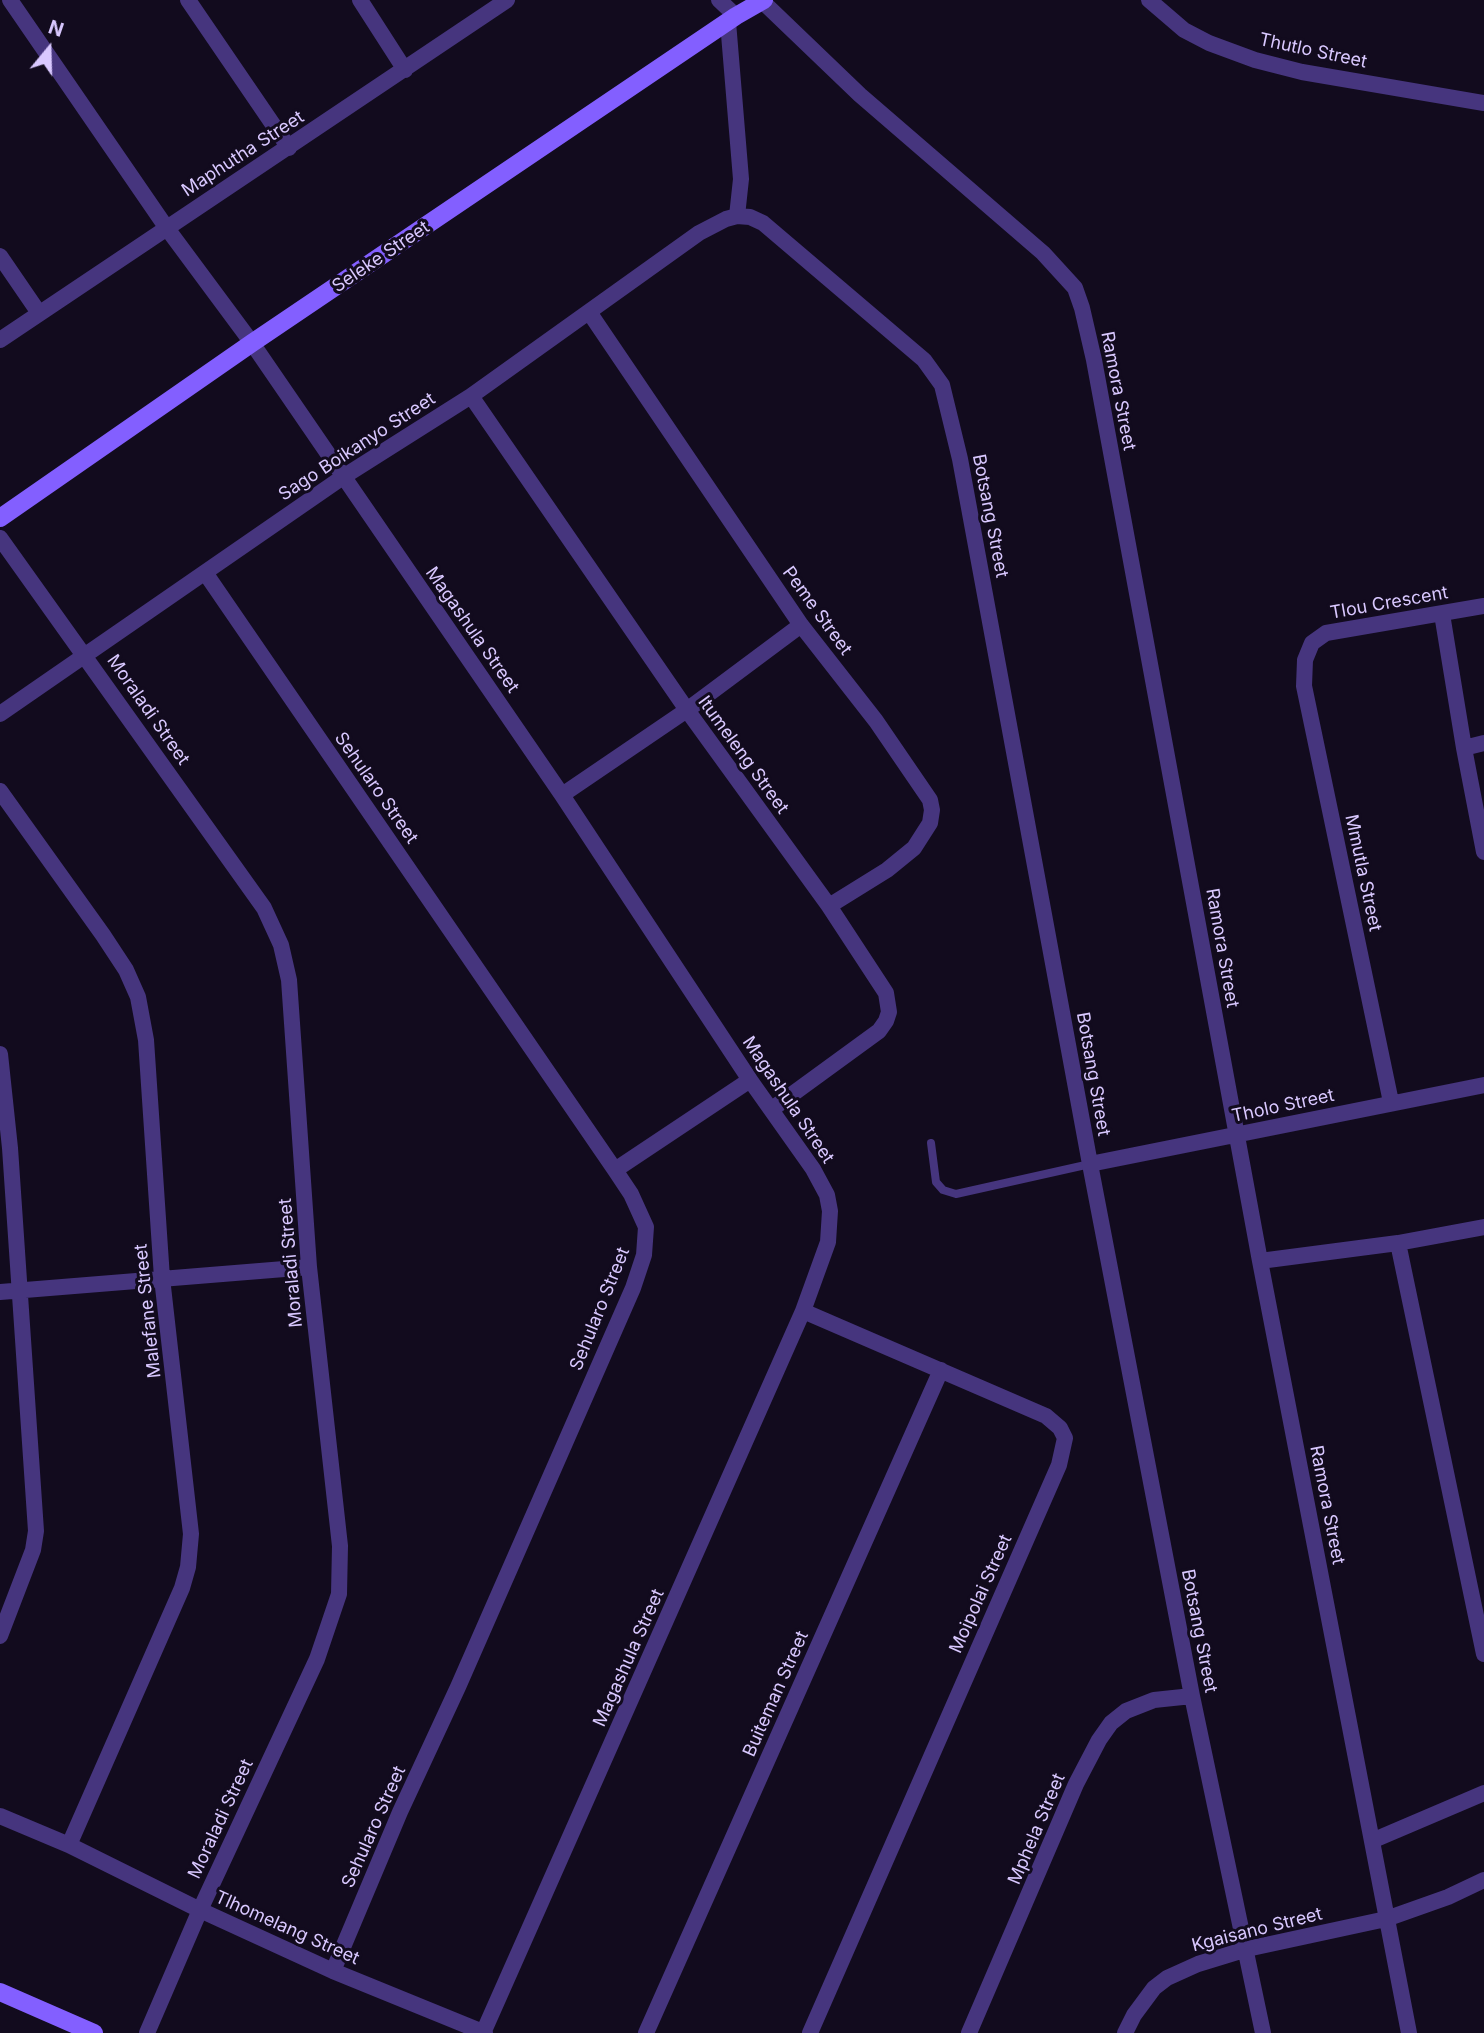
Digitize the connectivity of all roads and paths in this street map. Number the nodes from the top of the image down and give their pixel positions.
1 (10, 0) edge
2 (188, 0) edge
3 (360, 0) edge
4 (719, 0) edge
5 (1149, 0) edge
6 (763, 1) edge
7 (500, 2) edge
8 (732, 19) junction
9 (405, 70) junction
10 (1484, 103) edge
11 (289, 148) junction
12 (737, 216) junction
13 (166, 227) junction
14 (0, 256) edge
15 (589, 312) junction
16 (39, 313) junction
17 (0, 340) edge
18 (252, 344) junction
19 (471, 396) junction
20 (343, 477) junction
21 (0, 518) edge
22 (0, 538) edge
23 (205, 574) junction
24 (1484, 606) edge
25 (1442, 614) junction
26 (801, 625) junction
27 (1307, 651) joint
28 (85, 654) junction
29 (687, 710) junction
30 (0, 714) edge
31 (1484, 743) edge
32 (1464, 748) junction
33 (0, 791) edge
34 (562, 795) junction
35 (1484, 852) edge
36 (830, 906) junction
37 (0, 1054) edge
38 (750, 1080) junction
39 (1484, 1085) edge
40 (1391, 1102) junction
41 (772, 1109) junction
42 (1237, 1136) junction
43 (931, 1143) dead end
44 (1090, 1164) junction
45 (615, 1170) junction
46 (1484, 1227) edge
47 (1398, 1243) junction
48 (1260, 1261) junction
49 (309, 1266) junction
50 (162, 1278) junction
51 (18, 1290) junction
52 (0, 1292) edge
53 (803, 1311) junction
54 (941, 1370) junction
55 (0, 1636) edge
56 (1484, 1654) edge
57 (1192, 1696) junction
58 (1484, 1793) edge
59 (0, 1816) edge
60 (1374, 1840) junction
61 (69, 1845) junction
62 (1484, 1880) edge
63 (200, 1910) junction
64 (1386, 1919) junction
65 (1247, 1949) junction
66 (333, 1970) junction
67 (0, 1992) edge
68 (94, 2033) edge
69 (147, 2033) edge
70 (484, 2033) edge
71 (646, 2033) edge
72 (810, 2033) edge
73 (969, 2033) edge
74 (1125, 2033) edge
75 (1264, 2033) edge
76 (1409, 2033) edge

1 - 13 street, Magashula Street
2 - 11 street
3 - 9 street
4 - 8 street
5 - 10 street, Thutlo Street
6 - 8 street, Seleke Street
6 - 42 street, Ramora Street
7 - 9 street, Maphutha Street
8 - 12 street
8 - 18 street, Seleke Street
9 - 11 street, Maphutha Street
11 - 13 street, Maphutha Street
12 - 15 street, Sago Boikanyo Street
12 - 44 street, Botsang Street
13 - 16 street, Maphutha Street
13 - 18 street, Magashula Street
14 - 16 street
15 - 19 street, Sago Boikanyo Street
15 - 26 street, Peme Street
16 - 17 street, Maphutha Street
18 - 20 street, Magashula Street
18 - 21 street, Seleke Street
19 - 20 street, Sago Boikanyo Street
19 - 29 street, Itumeleng Street
20 - 23 street, Sago Boikanyo Street
20 - 34 street, Magashula Street
22 - 28 street, Moraladi Street
23 - 28 street, Sago Boikanyo Street
23 - 45 street, Sehularo Street
24 - 25 street, Tlou Crescent
25 - 27 street, Tlou Crescent
25 - 32 street
26 - 29 street
26 - 36 street, Peme Street
27 - 40 street, Mmutla Street
28 - 30 street, Sago Boikanyo Street
28 - 49 street, Moraladi Street
29 - 34 street
29 - 36 street, Itumeleng Street
31 - 32 street
32 - 35 street
33 - 50 street, Malefane Street
34 - 38 street, Magashula Street
36 - 41 street, Itumeleng Street
37 - 51 street
38 - 41 street, Magashula Street
38 - 45 street
39 - 40 street, Tholo Street
40 - 42 street, Tholo Street
41 - 53 street, Magashula Street
42 - 44 street, Tholo Street
42 - 48 street, Ramora Street
43 - 44 lane
44 - 57 street, Botsang Street
45 - 66 street, Sehularo Street
46 - 47 street
47 - 48 street
47 - 56 street
48 - 60 street, Ramora Street
49 - 50 street
49 - 63 street, Moraladi Street
50 - 51 street
50 - 61 street, Malefane Street
51 - 52 street
51 - 55 street
53 - 54 street, Moipolai Street
53 - 70 street, Magashula Street
54 - 71 street, Buiteman Street
54 - 72 street, Moipolai Street
57 - 65 street, Botsang Street
57 - 73 street, Mphela Street
58 - 60 street
59 - 61 street, Tlhomelang Street
60 - 64 street, Ramora Street
61 - 63 street, Tlhomelang Street
62 - 64 street, Kgaisano Street
63 - 66 street, Tlhomelang Street
63 - 69 street, Moraladi Street
64 - 65 street, Kgaisano Street
64 - 76 street, Ramora Street
65 - 74 street, Kgaisano Street
65 - 75 street, Botsang Street
66 - 70 street, Tlhomelang Street
67 - 68 street

